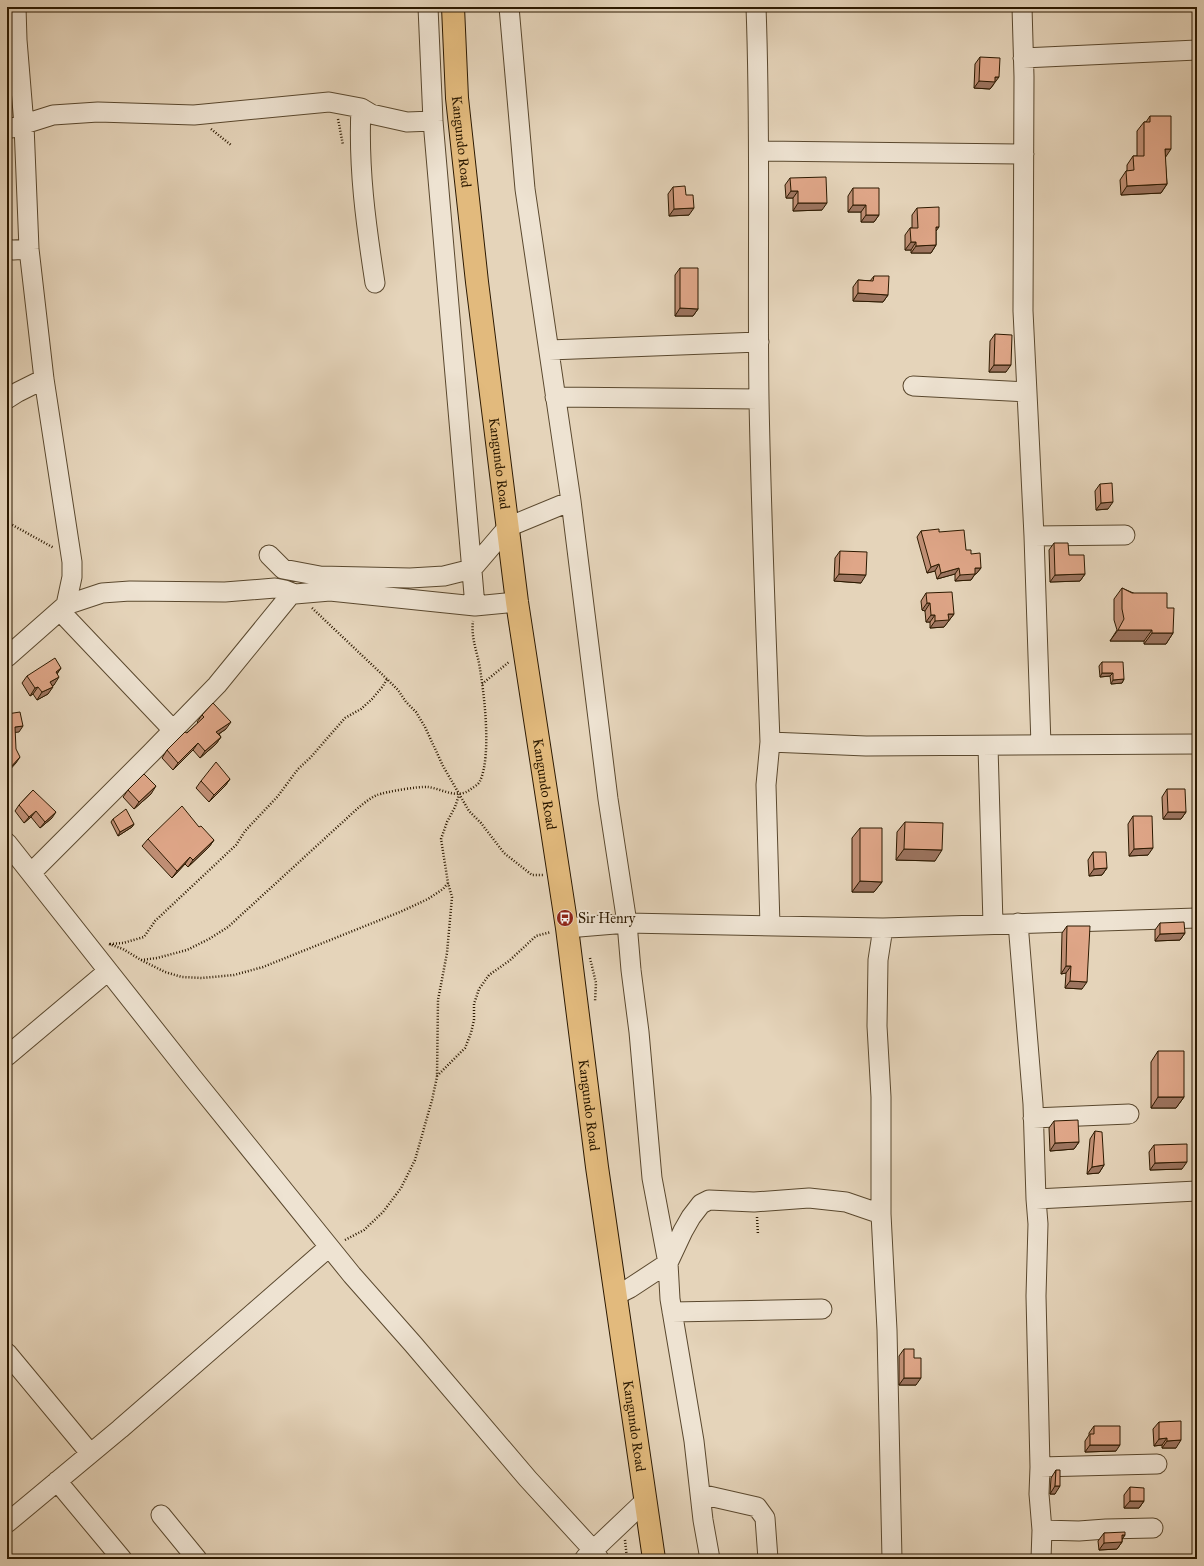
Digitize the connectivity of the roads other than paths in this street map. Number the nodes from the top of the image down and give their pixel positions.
1 (16, 7) edge
2 (428, 7) edge
3 (453, 7) edge
4 (509, 7) edge
5 (756, 7) edge
6 (1022, 7) edge
7 (12, 41) edge
8 (1197, 50) edge
9 (1024, 58) junction
10 (361, 108) junction
11 (433, 121) junction
12 (16, 126) edge
13 (759, 151) junction
14 (1024, 154) junction
15 (7, 249) edge
16 (29, 249) junction
17 (375, 283) dead end
18 (759, 342) junction
19 (549, 350) junction
20 (44, 380) junction
21 (913, 386) dead end
22 (1027, 392) junction
23 (555, 397) junction
24 (759, 399) junction
25 (7, 400) edge
26 (571, 501) junction
27 (508, 527) junction
28 (1125, 535) dead end
29 (1034, 536) junction
30 (270, 555) dead end
31 (472, 569) junction
32 (294, 594) junction
33 (517, 602) junction
34 (475, 606) junction
35 (63, 608) junction
36 (7, 657) edge
37 (173, 730) junction
38 (770, 742) junction
39 (1197, 744) edge
40 (1041, 745) junction
41 (988, 746) junction
42 (7, 843) edge
43 (31, 873) junction
44 (1197, 918) edge
45 (627, 923) junction
46 (1018, 923) junction
47 (993, 924) junction
48 (770, 926) junction
49 (567, 928) junction
50 (883, 928) junction
51 (108, 971) junction
52 (7, 1056) edge
53 (1129, 1114) dead end
54 (1033, 1118) junction
55 (1197, 1191) edge
56 (1036, 1199) junction
57 (881, 1214) junction
58 (329, 1247) junction
59 (668, 1263) junction
60 (616, 1295) junction
61 (822, 1309) dead end
62 (672, 1312) junction
63 (7, 1353) edge
64 (90, 1453) junction
65 (1157, 1464) dead end
66 (1040, 1467) junction
67 (57, 1481) junction
68 (700, 1494) junction
69 (645, 1500) junction
70 (161, 1516) dead end
71 (7, 1523) edge
72 (1153, 1528) dead end
73 (1042, 1530) junction
74 (709, 1551) edge
75 (592, 1556) edge
76 (122, 1559) edge
77 (197, 1559) edge
78 (654, 1559) edge
79 (695, 1559) edge
80 (768, 1559) edge
81 (892, 1559) edge
82 (1040, 1559) edge

1 - 7 street
2 - 11 street
3 - 27 highway, Kangundo Road
4 - 19 street
5 - 13 street
6 - 9 street
7 - 12 street
8 - 9 street
9 - 14 street
10 - 11 street
10 - 12 street
10 - 17 street
11 - 31 street
12 - 16 street
13 - 14 street
13 - 18 street
14 - 22 street
15 - 16 street
16 - 20 street
18 - 19 street
18 - 24 street
19 - 23 street
20 - 25 street
20 - 35 street
21 - 22 street
22 - 29 street
23 - 24 street
23 - 26 street
24 - 38 street
26 - 27 street
26 - 45 street
27 - 31 street
27 - 33 highway, Kangundo Road
28 - 29 street
29 - 40 street
30 - 31 street
31 - 34 street
32 - 34 street
32 - 35 street
32 - 37 street
33 - 34 street
33 - 49 highway, Kangundo Road
35 - 36 street
35 - 37 street
37 - 43 street
38 - 41 street
38 - 48 street
39 - 40 street
40 - 41 street
41 - 47 street
42 - 43 street
43 - 51 street
44 - 46 street
45 - 48 street
45 - 49 street
45 - 59 street
46 - 47 street
46 - 54 street
47 - 50 street
48 - 50 street
49 - 60 highway, Kangundo Road
50 - 57 street
51 - 52 street
51 - 58 street
53 - 54 street
54 - 56 street
55 - 56 street
56 - 66 street
57 - 59 street
57 - 81 street
58 - 64 street
58 - 75 street
59 - 60 street
59 - 62 street
60 - 69 highway, Kangundo Road
61 - 62 street
62 - 68 street
63 - 64 street
64 - 67 street
65 - 66 street
66 - 73 street
67 - 71 street
67 - 76 street
68 - 74 street
68 - 80 street
69 - 75 street
69 - 78 highway, Kangundo Road
70 - 77 street
72 - 73 street
73 - 82 street
74 - 79 street

